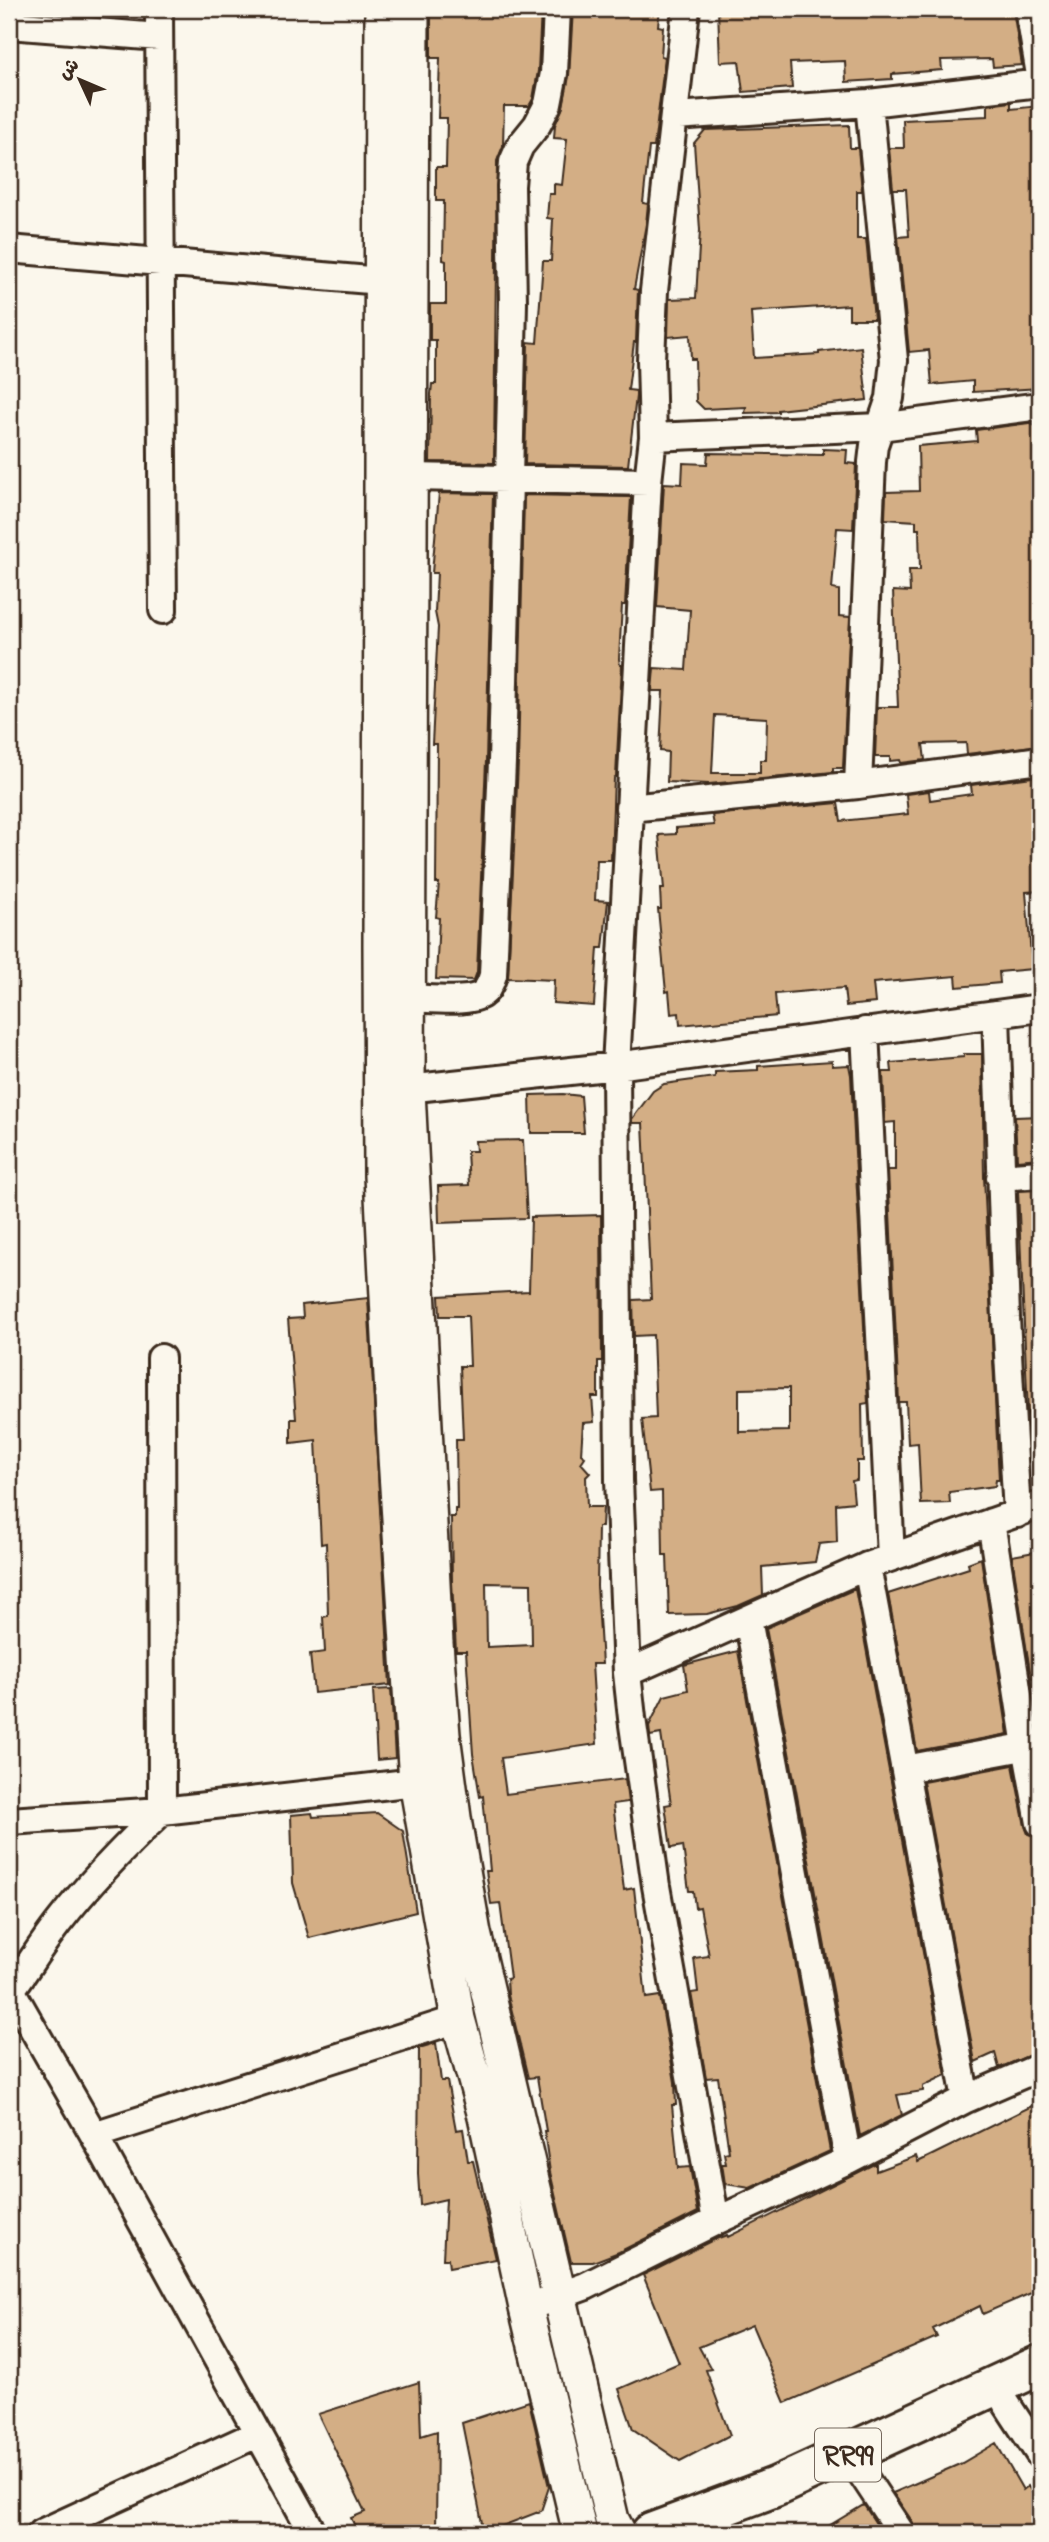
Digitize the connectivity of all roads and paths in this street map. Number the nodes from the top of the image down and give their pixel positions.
1 (159, 9) edge
2 (382, 9) edge
3 (412, 9) edge
4 (556, 9) edge
5 (686, 9) edge
6 (1029, 9) edge
7 (9, 24) edge
8 (159, 37) junction
9 (1040, 75) edge
10 (1040, 83) edge
11 (869, 103) junction
12 (676, 116) junction
13 (9, 249) edge
14 (162, 262) junction
15 (382, 281) junction
16 (1040, 406) edge
17 (880, 427) junction
18 (653, 437) junction
19 (412, 477) junction
20 (509, 481) junction
21 (648, 482) junction
22 (163, 610) dead end
23 (1040, 760) edge
24 (858, 785) junction
25 (629, 808) junction
26 (408, 998) junction
27 (1040, 1009) edge
28 (996, 1014) junction
29 (865, 1031) junction
30 (616, 1066) junction
31 (394, 1091) junction
32 (1040, 1174) edge
33 (1000, 1177) junction
34 (161, 1358) dead end
35 (1029, 1509) edge
36 (991, 1522) junction
37 (879, 1561) junction
38 (748, 1619) junction
39 (627, 1673) junction
40 (1033, 1745) edge
41 (905, 1769) junction
42 (416, 1782) junction
43 (162, 1811) junction
44 (9, 1821) edge
45 (1040, 1823) edge
46 (10, 1992) edge
47 (458, 2019) junction
48 (1040, 2067) edge
49 (966, 2099) junction
50 (94, 2135) junction
51 (848, 2160) junction
52 (716, 2221) junction
53 (558, 2295) junction
54 (526, 2308) junction
55 (1040, 2365) edge
56 (1040, 2388) edge
57 (1006, 2403) junction
58 (257, 2434) junction
59 (1040, 2455) edge
60 (850, 2465) junction
61 (41, 2533) edge
62 (313, 2533) edge
63 (580, 2533) edge
64 (619, 2533) edge
65 (651, 2533) edge
66 (730, 2533) edge
67 (901, 2533) edge

1 - 8 street
2 - 15 street
3 - 19 street
4 - 20 street
5 - 12 street
6 - 9 street
7 - 8 street
8 - 14 street
10 - 11 street
11 - 12 street
11 - 17 street
12 - 18 street
13 - 14 street
14 - 15 street
14 - 22 street
15 - 31 street
16 - 17 street
17 - 18 street
17 - 24 street
18 - 21 street
19 - 20 street
19 - 26 street
20 - 21 street
20 - 26 street
21 - 25 street
23 - 24 street
24 - 25 street
25 - 30 street
26 - 31 street
27 - 28 street
28 - 29 street
28 - 33 street
29 - 30 street
29 - 37 street
30 - 31 street
30 - 39 street
31 - 42 street
31 - 53 street
32 - 33 street
33 - 35 street
34 - 43 street
35 - 36 street
36 - 37 street
36 - 40 street
37 - 38 street
37 - 41 street
38 - 39 street
38 - 51 street
39 - 52 street
40 - 41 street
40 - 45 street
41 - 49 street
42 - 43 street
42 - 47 street
43 - 44 street
43 - 46 street
46 - 50 street
47 - 50 street
47 - 54 street
48 - 49 street
49 - 51 street
50 - 58 street
51 - 52 street
52 - 53 street
53 - 54 street
53 - 64 street
54 - 63 street
55 - 60 main road, RR99
56 - 57 main road, RR99
57 - 59 street
57 - 60 main road, RR99
58 - 61 street
58 - 62 street
60 - 65 main road, RR99
60 - 66 main road, RR99
60 - 67 street

